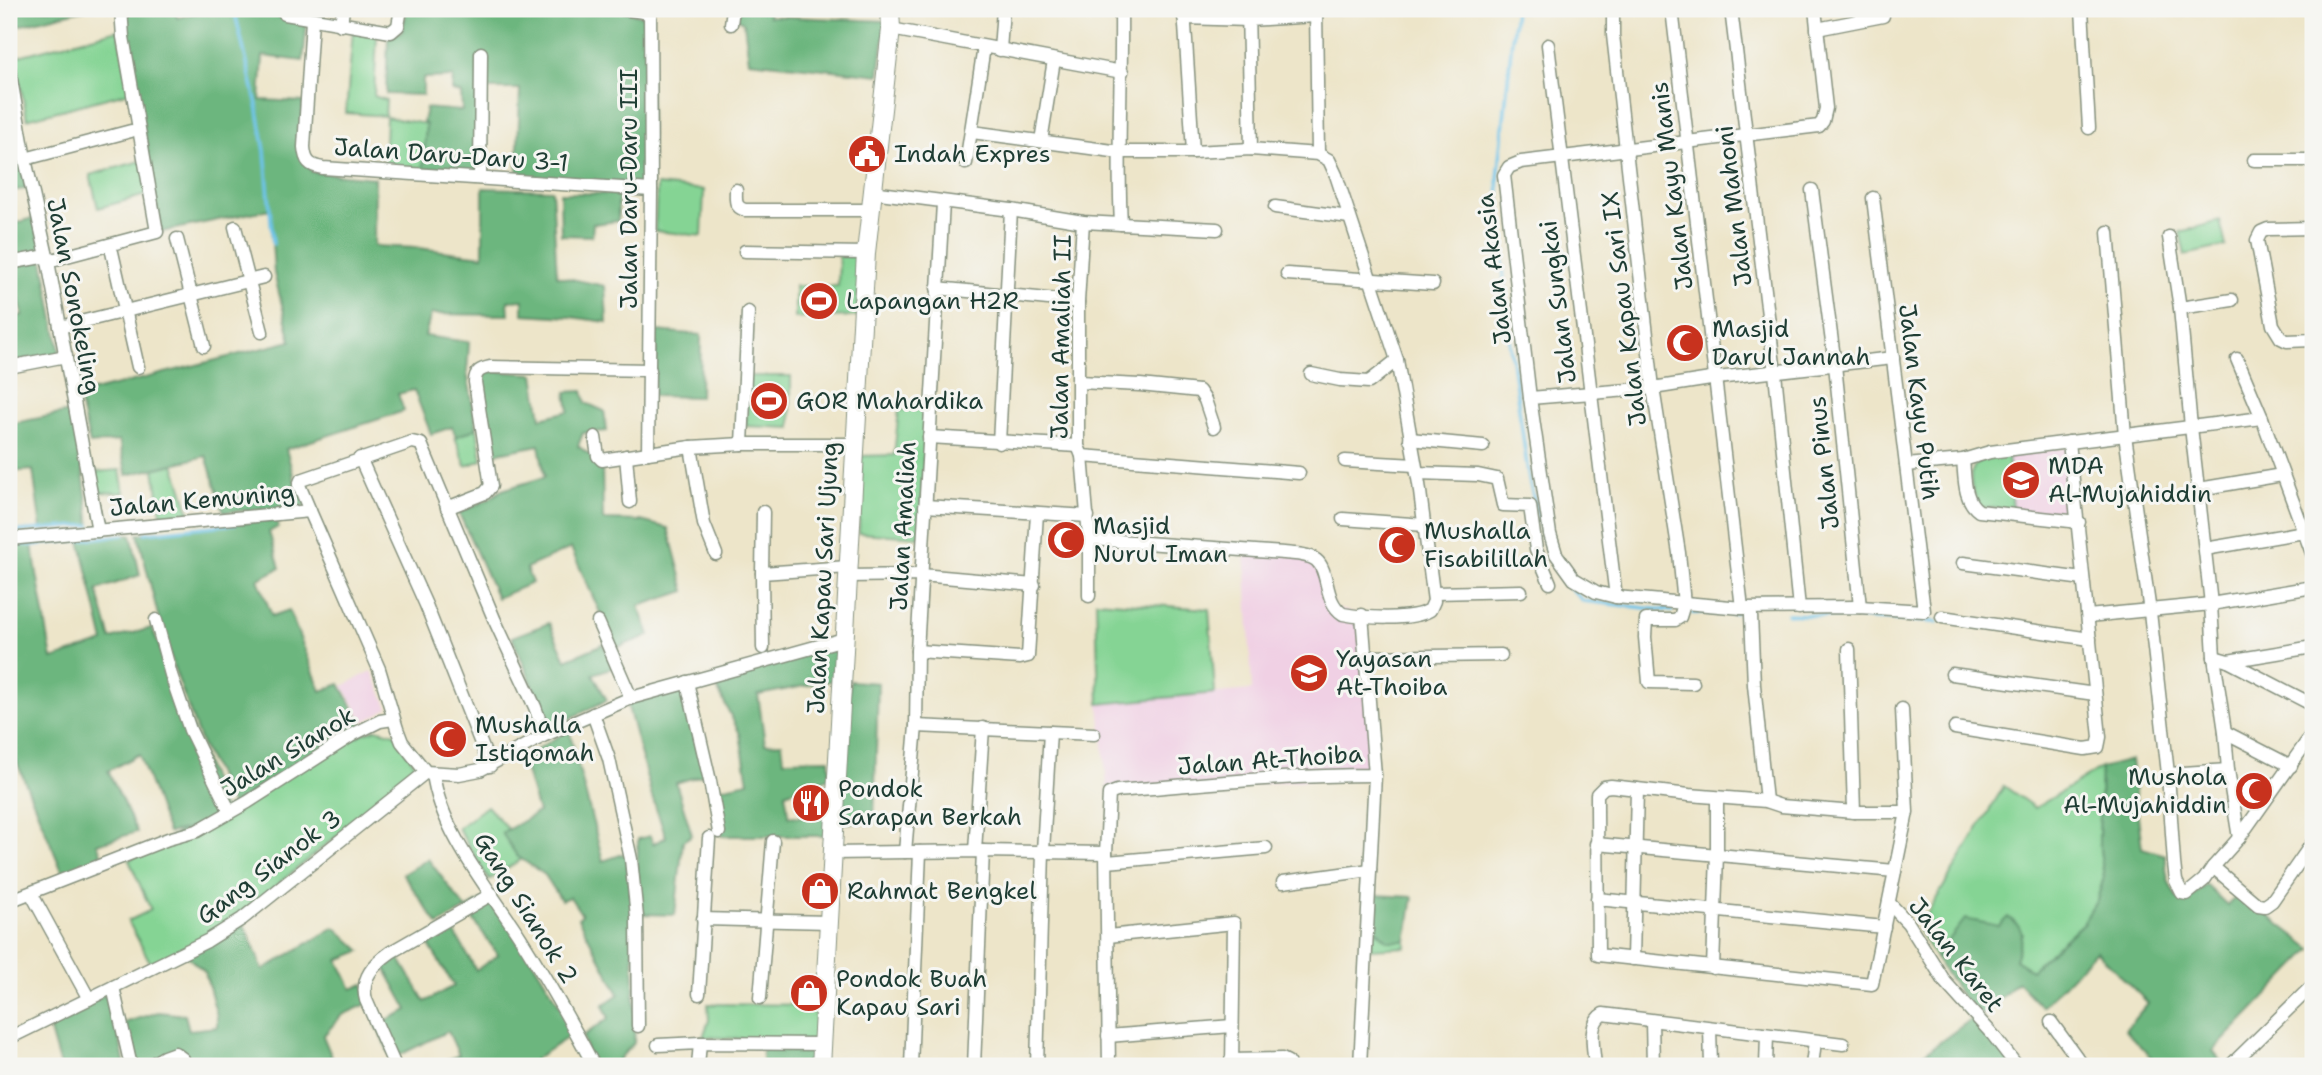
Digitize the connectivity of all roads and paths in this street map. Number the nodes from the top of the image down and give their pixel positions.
1 (121, 9) edge
2 (285, 9) edge
3 (343, 9) edge
4 (401, 9) edge
5 (624, 9) edge
6 (733, 9) edge
7 (890, 9) edge
8 (1003, 9) edge
9 (1121, 9) edge
10 (1613, 9) edge
11 (1672, 9) edge
12 (1731, 9) edge
13 (1815, 9) edge
14 (2082, 9) edge
15 (650, 11) edge
16 (1316, 13) edge
17 (1184, 14) edge
18 (1248, 14) edge
19 (1883, 16) dead end
20 (312, 20) junction
21 (341, 24) junction
22 (731, 24) dead end
23 (891, 29) junction
24 (1816, 29) junction
25 (1548, 45) dead end
26 (984, 47) junction
27 (1000, 50) junction
28 (481, 53) dead end
29 (1054, 60) junction
30 (9, 68) edge
31 (1122, 72) junction
32 (2089, 128) dead end
33 (131, 131) dead end
34 (972, 132) junction
35 (15, 133) edge
36 (1748, 136) junction
37 (1041, 141) junction
38 (1687, 142) junction
39 (1627, 148) junction
40 (1251, 149) junction
41 (1120, 152) junction
42 (1193, 152) junction
43 (1318, 154) junction
44 (1561, 156) junction
45 (26, 159) junction
46 (2254, 160) dead end
47 (2313, 160) edge
48 (966, 163) dead end
49 (480, 178) junction
50 (651, 190) junction
51 (736, 190) dead end
52 (1812, 190) dead end
53 (1873, 198) dead end
54 (871, 201) junction
55 (943, 203) junction
56 (1275, 207) dead end
57 (1011, 210) junction
58 (1349, 217) junction
59 (1083, 222) junction
60 (1121, 224) junction
61 (235, 227) dead end
62 (2313, 228) edge
63 (1217, 229) dead end
64 (2108, 232) dead end
65 (2169, 237) dead end
66 (177, 239) dead end
67 (745, 251) dead end
68 (112, 252) dead end
69 (866, 253) junction
70 (48, 259) junction
71 (9, 263) edge
72 (1287, 274) dead end
73 (264, 277) dead end
74 (248, 281) junction
75 (1370, 282) junction
76 (1433, 285) dead end
77 (937, 288) junction
78 (191, 295) junction
79 (1006, 296) junction
80 (2232, 300) dead end
81 (1078, 302) junction
82 (2180, 309) junction
83 (126, 312) junction
84 (748, 312) dead end
85 (60, 327) junction
86 (262, 332) dead end
87 (2313, 340) edge
88 (204, 346) dead end
89 (66, 356) junction
90 (1892, 359) junction
91 (2237, 359) dead end
92 (1397, 360) junction
93 (1835, 365) junction
94 (9, 367) edge
95 (138, 367) dead end
96 (650, 370) junction
97 (1774, 373) junction
98 (1311, 374) dead end
99 (1717, 378) junction
100 (1079, 382) junction
101 (1653, 388) junction
102 (1590, 395) junction
103 (1530, 398) junction
104 (2262, 418) junction
105 (1214, 427) dead end
106 (2191, 427) junction
107 (2125, 435) junction
108 (595, 437) dead end
109 (929, 437) junction
110 (1410, 439) junction
111 (2068, 442) junction
112 (999, 443) junction
113 (742, 444) junction
114 (855, 444) junction
115 (1483, 446) dead end
116 (691, 447) junction
117 (1080, 451) junction
118 (648, 453) junction
119 (626, 456) junction
120 (360, 458) junction
121 (1963, 460) junction
122 (1345, 461) dead end
123 (1906, 465) junction
124 (1416, 468) junction
125 (1299, 473) dead end
126 (2282, 475) junction
127 (2199, 489) junction
128 (630, 502) dead end
129 (925, 506) junction
130 (447, 509) junction
131 (310, 511) junction
132 (763, 512) dead end
133 (1037, 513) junction
134 (1088, 516) junction
135 (1343, 519) dead end
136 (2079, 522) junction
137 (1425, 525) junction
138 (98, 531) junction
139 (2304, 532) junction
140 (1089, 537) junction
141 (9, 539) edge
142 (2204, 549) junction
143 (716, 554) dead end
144 (2313, 556) edge
145 (1963, 563) dead end
146 (848, 571) junction
147 (762, 573) junction
148 (921, 575) junction
149 (2083, 579) junction
150 (1550, 583) dead end
151 (1034, 585) junction
152 (2313, 587) edge
153 (1521, 591) dead end
154 (1435, 593) junction
155 (1089, 596) dead end
156 (1616, 597) junction
157 (1684, 604) junction
158 (2211, 604) junction
159 (1860, 607) junction
160 (1799, 608) junction
161 (1747, 611) junction
162 (1924, 611) joint
163 (2150, 612) junction
164 (1362, 615) junction
165 (1942, 617) dead end
166 (2088, 617) junction
167 (156, 620) dead end
168 (598, 622) dead end
169 (844, 639) junction
170 (2090, 639) junction
171 (764, 648) dead end
172 (2313, 648) edge
173 (1849, 649) dead end
174 (917, 651) junction
175 (1502, 655) dead end
176 (1365, 657) junction
177 (2214, 657) junction
178 (2228, 661) junction
179 (1952, 674) dead end
180 (687, 682) junction
181 (1693, 683) dead end
182 (2095, 694) junction
183 (631, 698) junction
184 (2313, 705) edge
185 (1902, 709) dead end
186 (593, 714) junction
187 (393, 719) junction
188 (916, 726) junction
189 (983, 728) junction
190 (1955, 728) dead end
191 (1050, 732) junction
192 (2225, 732) junction
193 (2313, 733) edge
194 (1094, 734) dead end
195 (545, 735) junction
196 (489, 766) junction
197 (2291, 766) junction
198 (2228, 770) junction
199 (430, 772) junction
200 (2168, 774) junction
201 (1375, 775) junction
202 (1637, 789) junction
203 (1717, 798) junction
204 (1766, 801) junction
205 (230, 812) junction
206 (1854, 812) junction
207 (1907, 812) junction
208 (2239, 838) junction
209 (774, 841) dead end
210 (2313, 842) edge
211 (1596, 844) junction
212 (1635, 847) junction
213 (1266, 848) dead end
214 (979, 851) junction
215 (1043, 851) junction
216 (905, 852) junction
217 (920, 852) junction
218 (832, 853) junction
219 (1717, 854) junction
220 (1106, 858) junction
221 (2213, 867) junction
222 (1370, 870) junction
223 (1895, 871) junction
224 (1283, 881) dead end
225 (31, 893) junction
226 (492, 894) junction
227 (1597, 899) junction
228 (9, 901) edge
229 (1635, 902) junction
230 (1889, 902) junction
231 (1716, 911) junction
232 (703, 919) junction
233 (766, 920) junction
234 (829, 922) junction
235 (1884, 927) junction
236 (1108, 936) junction
237 (1633, 959) junction
238 (1713, 968) junction
239 (2313, 985) edge
240 (113, 987) junction
241 (699, 994) dead end
242 (760, 998) dead end
243 (89, 999) junction
244 (1653, 1021) junction
245 (2051, 1023) dead end
246 (638, 1026) dead end
247 (1232, 1026) junction
248 (1710, 1028) junction
249 (1767, 1035) junction
250 (1108, 1036) junction
251 (9, 1038) edge
252 (1815, 1041) junction
253 (700, 1043) junction
254 (823, 1044) junction
255 (1843, 1044) dead end
256 (658, 1045) dead end
257 (592, 1062) dead end
258 (1231, 1063) edge
259 (2232, 1064) dead end
260 (131, 1066) edge
261 (149, 1066) edge
262 (186, 1066) edge
263 (395, 1066) edge
264 (698, 1066) edge
265 (821, 1066) edge
266 (911, 1066) edge
267 (974, 1066) edge
268 (1037, 1066) edge
269 (1108, 1066) edge
270 (1289, 1066) edge
271 (1360, 1066) edge
272 (1595, 1066) edge
273 (1653, 1066) edge
274 (1711, 1066) edge
275 (1766, 1066) edge
276 (1812, 1066) edge
277 (2017, 1066) edge
278 (2083, 1066) edge

1 - 70 street
2 - 20 street
3 - 21 street
4 - 21 street
5 - 15 street
6 - 22 street
7 - 23 street, Jalan Kapau Sari Ujung
8 - 27 street
9 - 31 street
10 - 39 street, Jalan Kapau Sari IX
11 - 38 street, Jalan Kayu Manis
12 - 36 street, Jalan Mahoni
13 - 24 street, Jalan Akasia
14 - 32 street
15 - 50 street, Jalan Daru-Daru III
16 - 18 street
16 - 43 street
17 - 18 street
17 - 42 street
18 - 40 street
19 - 24 street
20 - 21 street
20 - 49 street, Jalan Daru-Daru 3-1
23 - 26 street
23 - 54 street, Jalan Kapau Sari Ujung
24 - 36 street, Jalan Akasia
25 - 44 street, Jalan Sungkai
26 - 27 street
26 - 34 street
27 - 29 street
28 - 49 street
29 - 31 street
29 - 37 street
30 - 35 street, Jalan Sonokeling
31 - 41 street
33 - 45 street
34 - 37 street
34 - 48 street
35 - 45 street, Jalan Sonokeling
36 - 38 street, Jalan Akasia
36 - 97 street, Jalan Mahoni
37 - 41 street
38 - 39 street, Jalan Akasia
38 - 99 street, Jalan Kayu Manis
39 - 44 street, Jalan Akasia
39 - 101 street, Jalan Kapau Sari IX
40 - 42 street
40 - 43 street
41 - 42 street
41 - 60 street
43 - 58 street
44 - 102 street, Jalan Sungkai
44 - 103 street, Jalan Akasia
45 - 70 street, Jalan Sonokeling
46 - 47 street
49 - 50 street, Jalan Daru-Daru 3-1
50 - 96 street, Jalan Daru-Daru III
51 - 54 street
52 - 93 street, Jalan Pinus
53 - 90 street, Jalan Kayu Putih
54 - 55 street
54 - 69 street, Jalan Kapau Sari Ujung
55 - 57 street
55 - 77 street, Jalan Amaliah
56 - 58 street
57 - 59 street
57 - 79 street
58 - 75 street
59 - 60 street
59 - 81 street, Jalan Amaliah II
60 - 63 street
61 - 74 street
62 - 87 street
64 - 107 street
65 - 82 street
66 - 78 street
67 - 69 street
68 - 83 street
69 - 114 street, Jalan Kapau Sari Ujung
70 - 71 street
70 - 85 street, Jalan Sonokeling
72 - 75 street
73 - 74 street
74 - 78 street
74 - 86 street
75 - 76 street
75 - 92 street
77 - 79 street
77 - 109 street, Jalan Amaliah
78 - 83 street
78 - 88 street
79 - 81 street
79 - 112 street
80 - 82 street
81 - 100 street, Jalan Amaliah II
82 - 106 street
83 - 85 street
83 - 95 street
84 - 113 street
85 - 89 street, Jalan Sonokeling
89 - 94 street
89 - 138 street, Jalan Sonokeling
90 - 93 street
90 - 123 street, Jalan Kayu Putih
91 - 104 street
92 - 98 street
92 - 110 street
93 - 97 street
93 - 159 street, Jalan Pinus
96 - 118 street, Jalan Daru-Daru III
96 - 130 street
97 - 99 street
97 - 160 street, Jalan Mahoni
99 - 101 street
99 - 161 street, Jalan Kayu Manis
100 - 105 street
100 - 117 street, Jalan Amaliah II
101 - 102 street
101 - 157 street, Jalan Kapau Sari IX
102 - 103 street
102 - 156 street, Jalan Sungkai
103 - 156 street, Jalan Akasia
104 - 106 street
104 - 126 street
106 - 107 street
106 - 127 street
107 - 111 street
107 - 163 street
108 - 119 street
109 - 112 street
109 - 129 street, Jalan Amaliah
110 - 115 street
110 - 124 street
111 - 121 street
111 - 136 street
112 - 117 street
113 - 114 street
113 - 116 street
114 - 146 street, Jalan Kapau Sari Ujung
116 - 118 street
116 - 143 street
117 - 125 street
117 - 134 street, Jalan Amaliah II
118 - 119 street
119 - 128 street
120 - 130 street
120 - 131 street
120 - 196 street
121 - 123 street
121 - 136 street
122 - 124 street
123 - 162 street, Jalan Kayu Putih
124 - 137 street
124 - 150 street
126 - 127 street
126 - 139 street
127 - 142 street
129 - 133 street
129 - 148 street, Jalan Amaliah
130 - 195 street
131 - 138 street, Jalan Kemuning
131 - 187 street
132 - 147 street
133 - 134 street
133 - 151 street
134 - 140 street, Jalan Amaliah II
135 - 137 street
136 - 149 street
137 - 154 street
138 - 141 street, Jalan Kemuning
139 - 142 street
139 - 144 street
140 - 155 street, Jalan Amaliah II
140 - 164 street
142 - 158 street
145 - 149 street
146 - 147 street
146 - 148 street
146 - 169 street, Jalan Kapau Sari Ujung
147 - 171 street
148 - 151 street
148 - 174 street, Jalan Amaliah
149 - 166 street
151 - 174 street
152 - 158 street
153 - 154 street
154 - 164 street
156 - 157 street, Jalan Akasia
157 - 161 street, Jalan Akasia
157 - 181 street
158 - 163 street
158 - 177 street
159 - 160 street, Jalan Akasia
159 - 162 street, Jalan Akasia
160 - 161 street, Jalan Akasia
161 - 204 street, Jalan Kayu Manis
163 - 166 street
163 - 200 street
164 - 176 street, Jalan At-Thoiba
165 - 170 street
166 - 170 street
167 - 205 street
168 - 183 street
169 - 180 street
169 - 218 street, Jalan Kapau Sari Ujung
170 - 182 street
172 - 178 street
173 - 206 street
174 - 188 street, Jalan Amaliah
175 - 176 street
176 - 201 street, Jalan At-Thoiba
177 - 178 street
177 - 192 street
178 - 184 street
179 - 182 street
180 - 183 street
180 - 232 street
182 - 190 street
183 - 186 street
185 - 207 street
186 - 195 street
186 - 246 street
187 - 199 street, Jalan Sianok
187 - 205 street, Jalan Sianok
188 - 189 street
188 - 216 street, Jalan Amaliah
189 - 191 street
189 - 214 street
191 - 194 street
191 - 215 street
192 - 197 street
192 - 198 street
193 - 197 street
195 - 196 street
196 - 199 street
197 - 208 street
198 - 200 street
198 - 208 street
199 - 226 street, Gang Sianok 2
199 - 240 street, Gang Sianok 3
200 - 221 street
201 - 220 street, Jalan At-Thoiba
201 - 222 street
202 - 203 street
202 - 211 street
202 - 212 street
203 - 204 street
203 - 219 street
204 - 206 street
205 - 225 street, Jalan Sianok
206 - 207 street
207 - 223 street
208 - 221 street
209 - 233 street
210 - 221 street
211 - 212 street
211 - 227 street
212 - 219 street
212 - 229 street
213 - 220 street
214 - 215 street
214 - 217 street
214 - 267 street
215 - 220 street
215 - 268 street
216 - 217 street
216 - 218 street
217 - 266 street
218 - 234 street, Jalan Kapau Sari Ujung
219 - 223 street
219 - 231 street
220 - 236 street
222 - 224 street
222 - 271 street
223 - 230 street
225 - 228 street, Jalan Sianok
225 - 243 street
226 - 257 street, Gang Sianok 2
226 - 263 street
227 - 229 street
227 - 237 street
229 - 231 street
229 - 237 street
230 - 235 street
230 - 277 street, Jalan Karet
231 - 235 street
231 - 238 street
232 - 233 street
232 - 241 street
233 - 234 street
233 - 242 street
234 - 254 street, Jalan Kapau Sari Ujung
235 - 238 street
236 - 247 street
236 - 250 street
237 - 238 street
239 - 259 street
240 - 243 street, Gang Sianok 3
240 - 260 street
243 - 251 street, Gang Sianok 3
244 - 248 street
244 - 272 street
244 - 273 street
245 - 278 street
247 - 250 street
247 - 258 street
248 - 249 street
248 - 274 street
249 - 252 street
249 - 275 street
250 - 269 street
252 - 255 street
252 - 276 street
253 - 254 street
253 - 256 street
253 - 264 street
254 - 265 street, Jalan Kapau Sari Ujung
258 - 270 street
261 - 262 street

